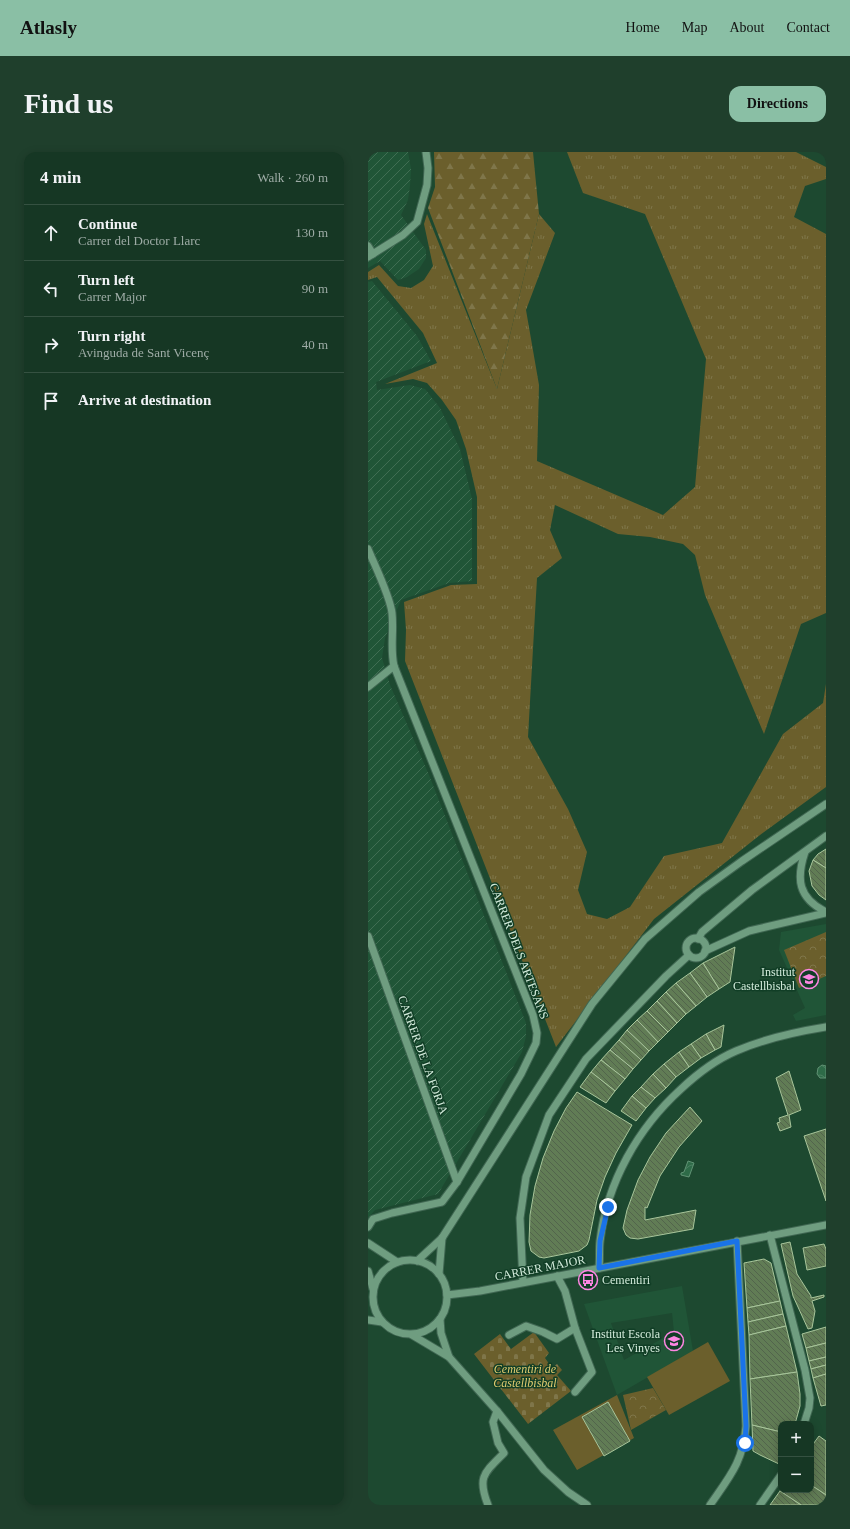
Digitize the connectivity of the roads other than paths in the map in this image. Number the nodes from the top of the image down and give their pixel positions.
1 (426, 152) edge
2 (368, 246) edge
3 (370, 256) edge
4 (368, 549) edge
5 (394, 666) junction
6 (368, 687) edge
7 (826, 804) edge
8 (826, 836) edge
9 (805, 852) junction
10 (826, 912) edge
11 (368, 936) edge
12 (698, 938) junction
13 (705, 950) junction
14 (689, 955) junction
15 (826, 1027) edge
16 (457, 1182) junction
17 (826, 1225) edge
18 (368, 1227) edge
19 (770, 1235) junction
20 (442, 1238) junction
21 (737, 1241) junction
22 (368, 1243) edge
23 (417, 1261) junction
24 (398, 1262) junction
25 (599, 1268) junction
26 (368, 1271) edge
27 (439, 1274) junction
28 (557, 1276) junction
29 (523, 1282) junction
30 (373, 1289) junction
31 (447, 1295) junction
32 (370, 1301) edge
33 (440, 1319) junction
34 (368, 1320) edge
35 (382, 1322) junction
36 (575, 1328) junction
37 (509, 1334) dead end
38 (412, 1335) junction
39 (449, 1357) junction
40 (575, 1392) dead end
41 (497, 1411) junction
42 (805, 1421) edge
43 (778, 1479) edge
44 (488, 1505) edge
45 (587, 1505) edge
46 (710, 1505) edge
47 (760, 1505) edge

1 - 3 street
2 - 3 street
4 - 5 street, CARRER DELS ARTESANS
5 - 6 street
5 - 16 street, CARRER DELS ARTESANS
7 - 20 street
8 - 9 street
9 - 10 street
9 - 12 street
10 - 13 street
11 - 16 street, CARRER DE LA FORJA
12 - 13 street
12 - 14 street
13 - 14 street
14 - 29 street
15 - 25 street
16 - 18 street, CARRER DELS ARTESANS
17 - 19 street, CARRER MAJOR
19 - 21 street, CARRER MAJOR
19 - 42 street
20 - 23 street
20 - 27 street
21 - 25 street, CARRER MAJOR
21 - 46 street
22 - 24 street
23 - 24 street
23 - 27 street
24 - 30 street
25 - 28 street, CARRER MAJOR
26 - 30 street
27 - 31 street
28 - 29 street, CARRER MAJOR
28 - 36 street
29 - 31 street, CARRER MAJOR
30 - 32 street
31 - 33 street
32 - 35 street
33 - 38 street
33 - 39 street
34 - 35 street
35 - 38 street
36 - 37 street
36 - 40 street
38 - 39 street
39 - 41 street
41 - 44 street
41 - 45 street
43 - 47 street

